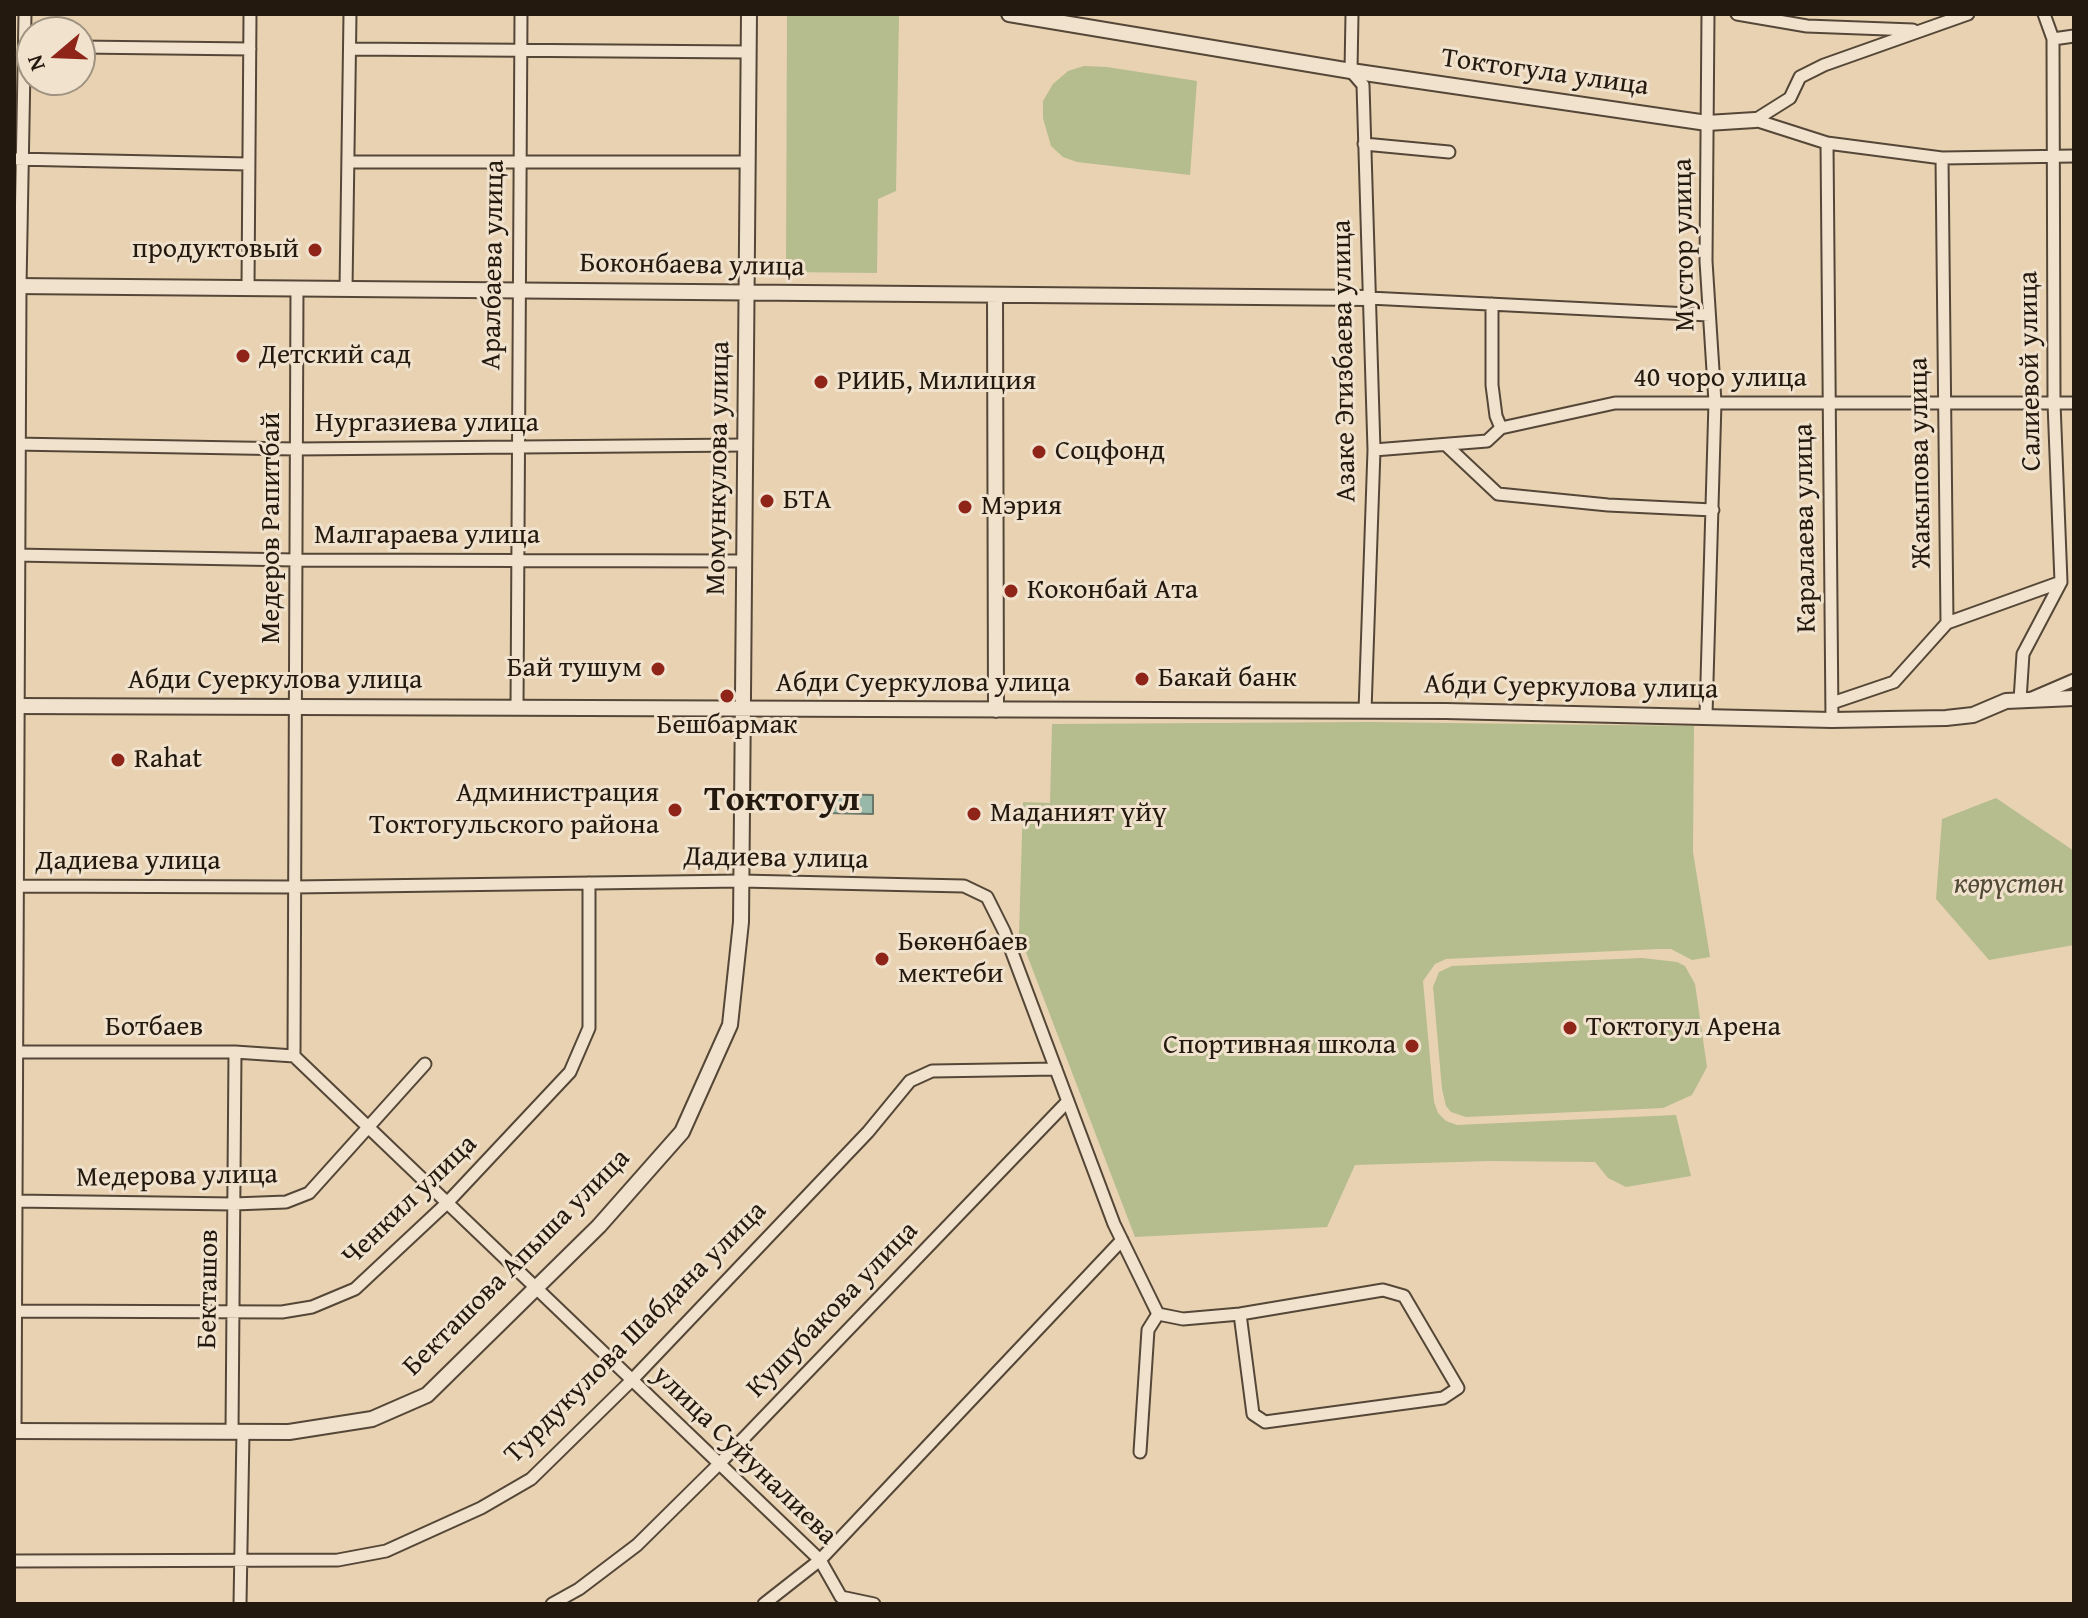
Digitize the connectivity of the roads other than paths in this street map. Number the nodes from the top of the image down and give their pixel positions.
1 (250, 14) edge
2 (350, 14) edge
3 (521, 14) edge
4 (749, 14) edge
5 (1009, 14) edge
6 (1352, 14) edge
7 (1708, 14) edge
8 (1737, 14) edge
9 (1968, 14) edge
10 (2044, 14) edge
11 (1922, 30) junction
12 (2074, 36) edge
13 (2053, 39) junction
14 (96, 47) edge
15 (250, 49) junction
16 (350, 49) junction
17 (520, 50) junction
18 (748, 52) junction
19 (1351, 71) junction
20 (21, 96) edge
21 (1755, 120) junction
22 (1707, 123) junction
23 (1827, 143) junction
24 (1364, 144) junction
25 (1449, 152) dead end
26 (2074, 156) edge
27 (2053, 157) junction
28 (1942, 158) junction
29 (18, 159) edge
30 (348, 162) junction
31 (519, 162) junction
32 (747, 162) junction
33 (248, 164) junction
34 (17, 286) edge
35 (248, 288) junction
36 (297, 288) junction
37 (346, 289) junction
38 (518, 290) junction
39 (746, 292) junction
40 (995, 295) junction
41 (1369, 298) junction
42 (1492, 304) junction
43 (1709, 315) junction
44 (1715, 402) junction
45 (1829, 403) junction
46 (2054, 403) junction
47 (2074, 403) edge
48 (1945, 405) junction
49 (1501, 428) junction
50 (16, 444) edge
51 (745, 445) junction
52 (1446, 445) junction
53 (517, 448) junction
54 (296, 449) junction
55 (1374, 450) junction
56 (1713, 510) junction
57 (16, 555) edge
58 (517, 559) junction
59 (296, 560) junction
60 (744, 561) junction
61 (2061, 582) junction
62 (1947, 623) junction
63 (2074, 680) edge
64 (2074, 698) edge
65 (2024, 700) junction
66 (1832, 703) junction
67 (16, 706) edge
68 (295, 707) junction
69 (517, 708) junction
70 (743, 709) junction
71 (996, 710) junction
72 (1365, 711) junction
73 (1706, 715) junction
74 (1832, 720) junction
75 (741, 881) junction
76 (589, 883) junction
77 (15, 886) edge
78 (294, 887) junction
79 (741, 922) joint
80 (15, 1052) edge
81 (235, 1052) junction
82 (294, 1056) junction
83 (425, 1064) dead end
84 (1056, 1069) junction
85 (1068, 1101) junction
86 (367, 1126) junction
87 (15, 1201) edge
88 (447, 1203) junction
89 (234, 1204) junction
90 (1122, 1240) junction
91 (536, 1288) junction
92 (15, 1311) edge
93 (233, 1312) junction
94 (1158, 1314) junction
95 (1240, 1314) junction
96 (632, 1380) junction
97 (14, 1431) edge
98 (237, 1432) junction
99 (1140, 1452) dead end
100 (719, 1464) junction
101 (820, 1560) junction
102 (14, 1561) edge
103 (240, 1561) junction
104 (240, 1604) edge
105 (552, 1604) edge
106 (764, 1604) edge
107 (874, 1604) edge

1 - 15 street
2 - 16 street
3 - 17 street, Аралбаева улица
4 - 18 street, Момункулова улица
5 - 19 street, Токтогула улица
6 - 19 street, Азаке Эгизбаева улица
7 - 22 street, Мустор улица
8 - 11 street
9 - 11 street
10 - 13 street, Салиевой улица
11 - 21 street
12 - 13 street
13 - 27 street, Салиевой улица
14 - 15 street
15 - 33 street
16 - 17 street
16 - 30 street
17 - 18 street
17 - 31 street, Аралбаева улица
18 - 32 street, Момункулова улица
19 - 22 street, Токтогула улица
19 - 24 street, Азаке Эгизбаева улица
20 - 29 street
21 - 22 street, Токтогула улица
21 - 23 street, Токтогула улица
22 - 43 street, Мустор улица
23 - 28 street, Токтогула улица
23 - 45 street, Каралаева улица
24 - 25 street
24 - 41 street, Азаке Эгизбаева улица
26 - 27 street, Токтогула улица
27 - 28 street, Токтогула улица
27 - 46 street, Салиевой улица
28 - 48 street, Жакыпова улица
29 - 33 street
29 - 34 street
30 - 31 street
30 - 37 street
31 - 32 street
31 - 38 street, Аралбаева улица
32 - 39 street, Момункулова улица
33 - 35 street
34 - 35 street, Боконбаева улица
34 - 50 street
35 - 36 street, Боконбаева улица
36 - 37 street, Боконбаева улица
36 - 54 street, Медеров Рапитбай
37 - 38 street, Боконбаева улица
38 - 39 street, Боконбаева улица
38 - 53 street, Аралбаева улица
39 - 40 street, Боконбаева улица
39 - 51 street, Момункулова улица
40 - 41 street, Боконбаева улица
40 - 71 street
41 - 42 street
41 - 55 street, Азаке Эгизбаева улица
42 - 43 street
42 - 49 street
43 - 44 street, Мустор улица
44 - 45 street, 40 чоро улица
44 - 49 street, 40 чоро улица
44 - 56 street, Мустор улица
45 - 48 street, 40 чоро улица
45 - 66 street, Каралаева улица
46 - 47 street, 40 чоро улица
46 - 48 street, 40 чоро улица
46 - 61 street, Салиевой улица
48 - 62 street, Жакыпова улица
49 - 52 street, 40 чоро улица
50 - 54 street, Нургазиева улица
50 - 57 street
51 - 53 street, Нургазиева улица
51 - 60 street, Момункулова улица
52 - 55 street, 40 чоро улица
52 - 56 street
53 - 54 street, Нургазиева улица
53 - 58 street, Аралбаева улица
54 - 59 street, Медеров Рапитбай
55 - 72 street, Азаке Эгизбаева улица
56 - 73 street, Мустор улица
57 - 59 street, Малгараева улица
57 - 67 street
58 - 59 street, Малгараева улица
58 - 60 street, Малгараева улица
58 - 69 street, Аралбаева улица
59 - 68 street, Медеров Рапитбай
60 - 70 street, Момункулова улица
61 - 62 street
61 - 65 street
62 - 66 street
63 - 65 street
64 - 65 street, Абди Суеркулова улица
65 - 74 street, Абди Суеркулова улица
66 - 74 street, Каралаева улица
67 - 68 street, Абди Суеркулова улица
67 - 77 street
68 - 69 street, Абди Суеркулова улица
68 - 78 street, Медеров Рапитбай
69 - 70 street, Абди Суеркулова улица
70 - 71 street, Абди Суеркулова улица
70 - 75 street, Момункулова улица
71 - 72 street, Абди Суеркулова улица
72 - 73 street, Абди Суеркулова улица
73 - 74 street, Абди Суеркулова улица
75 - 76 street, Дадиева улица
75 - 79 street, Момункулова улица
75 - 84 street, Дадиева улица
76 - 78 street, Дадиева улица
76 - 88 street, Ченкил улица
77 - 78 street, Дадиева улица
77 - 80 street
78 - 82 street, Медеров Рапитбай
79 - 91 street, Бекташова Апыша улица
80 - 81 street, Ботбаев
80 - 87 street
81 - 82 street, Ботбаев
81 - 89 street, Бекташов
82 - 86 street, улица Суйуналиева
83 - 86 street, Медерова улица
84 - 85 street, Дадиева улица
84 - 96 street, Турдукулова Шабдана улица
85 - 90 street, Дадиева улица
85 - 100 street, Кушубакова улица
86 - 88 street, улица Суйуналиева
86 - 89 street, Медерова улица
87 - 89 street, Медерова улица
87 - 92 street
88 - 91 street, улица Суйуналиева
88 - 93 street, Ченкил улица
89 - 93 street, Бекташов
90 - 94 street, Дадиева улица
90 - 101 street
91 - 96 street, улица Суйуналиева
91 - 98 street, Бекташова Апыша улица
92 - 93 street, Ченкил улица
92 - 97 street
93 - 98 street, Бекташов
94 - 95 street
94 - 99 street
95 - 95 street
96 - 100 street, улица Суйуналиева
96 - 103 street, Турдукулова Шабдана улица
97 - 98 street, Бекташова Апыша улица
98 - 103 street, Бекташов
100 - 101 street, улица Суйуналиева
100 - 105 street, Кушубакова улица
101 - 106 street
101 - 107 street, улица Суйуналиева
102 - 103 street, Турдукулова Шабдана улица
103 - 104 street, Бекташов

